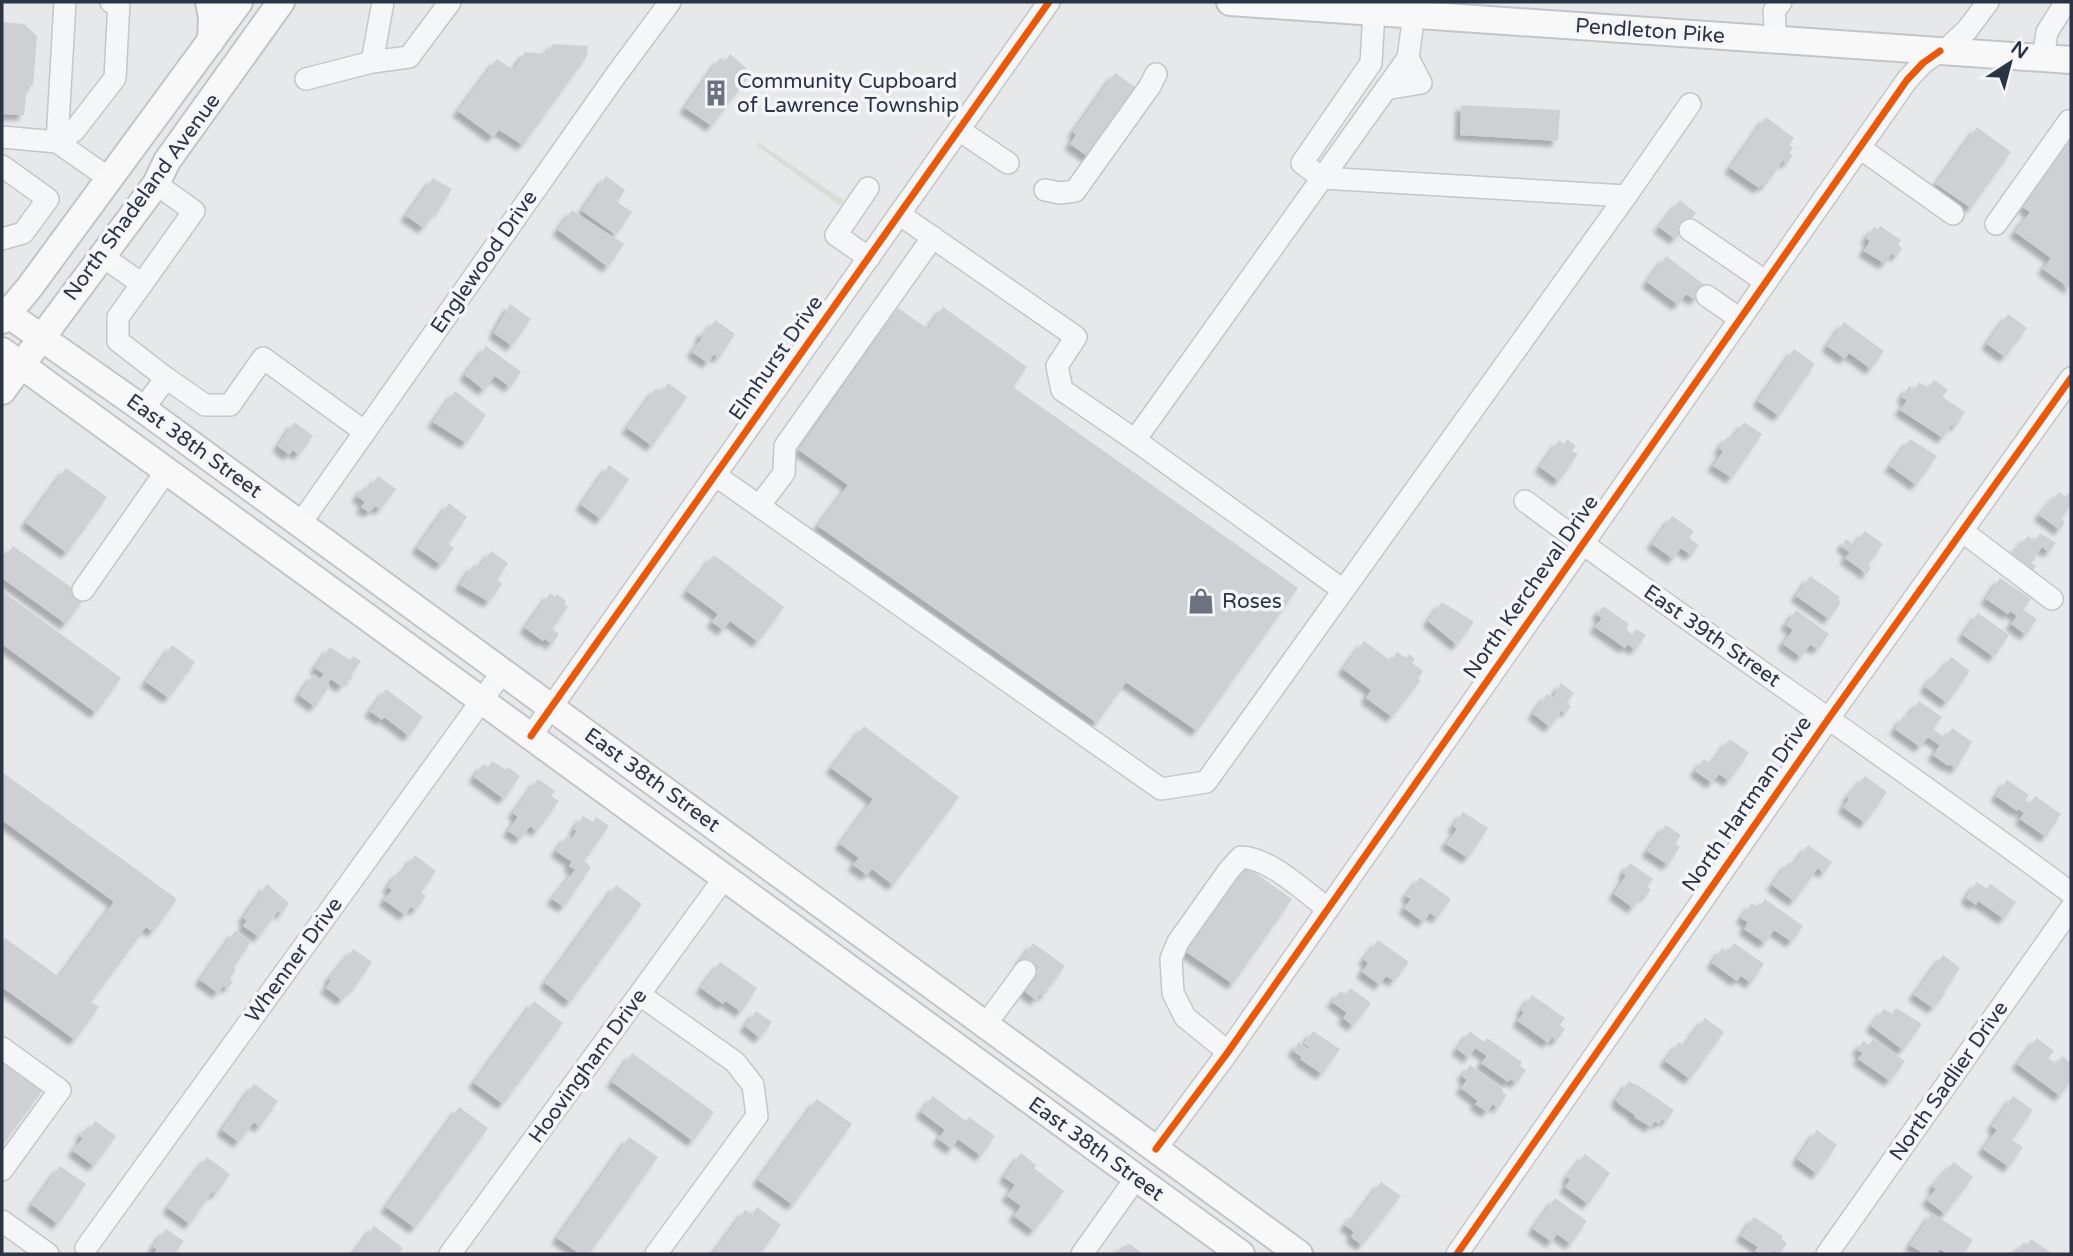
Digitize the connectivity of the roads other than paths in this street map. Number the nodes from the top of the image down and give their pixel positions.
1 (65, 2) edge
2 (111, 2) edge
3 (209, 2) edge
4 (239, 2) edge
5 (281, 2) edge
6 (383, 2) edge
7 (450, 2) edge
8 (670, 2) edge
9 (1049, 2) edge
10 (1230, 2) edge
11 (1781, 2) edge
12 (1988, 2) edge
13 (2066, 2) edge
14 (1305, 4) edge
15 (1404, 10) edge
16 (1776, 40) junction
17 (211, 41) junction
18 (1945, 51) junction
19 (2043, 58) junction
20 (2071, 60) edge
21 (372, 62) junction
22 (1156, 74) dead end
23 (306, 79) dead end
24 (1690, 104) dead end
25 (2071, 121) edge
26 (958, 130) junction
27 (2, 137) edge
28 (57, 142) junction
29 (1860, 148) junction
30 (1008, 163) dead end
31 (2, 166) edge
32 (1322, 178) junction
33 (110, 179) junction
34 (156, 184) junction
35 (868, 188) dead end
36 (1045, 190) dead end
37 (1626, 196) junction
38 (900, 214) junction
39 (1953, 214) dead end
40 (1996, 224) dead end
41 (1690, 230) dead end
42 (933, 237) junction
43 (2, 239) edge
44 (102, 256) junction
45 (869, 258) junction
46 (1766, 282) junction
47 (142, 284) junction
48 (1707, 296) dead end
49 (4, 315) edge
50 (1740, 319) junction
51 (41, 336) junction
52 (11, 358) edge
53 (166, 377) junction
54 (2071, 378) edge
55 (2, 391) edge
56 (143, 409) junction
57 (365, 432) junction
58 (1135, 440) junction
59 (167, 470) junction
60 (715, 475) junction
61 (1525, 501) dead end
62 (759, 506) junction
63 (300, 524) junction
64 (1962, 531) junction
65 (1583, 544) junction
66 (83, 590) dead end
67 (1343, 590) junction
68 (2052, 599) dead end
69 (503, 671) junction
70 (481, 699) junction
71 (551, 707) junction
72 (1829, 718) junction
73 (531, 736) junction
74 (725, 877) junction
75 (2071, 893) edge
76 (2071, 908) edge
77 (1328, 909) junction
78 (1025, 971) dead end
79 (640, 995) junction
80 (986, 1024) junction
81 (2, 1048) edge
82 (1228, 1052) junction
83 (1156, 1149) junction
84 (2, 1170) edge
85 (1136, 1178) junction
86 (2, 1221) edge
87 (86, 1248) dead end
88 (48, 1254) edge
89 (450, 1254) edge
90 (656, 1254) edge
91 (1082, 1254) edge
92 (1241, 1254) edge
93 (1299, 1254) edge
94 (1457, 1254) edge
95 (1827, 1254) edge

1 - 28 street
2 - 28 street
3 - 17 main road
4 - 17 main road, North Shadeland Avenue
5 - 34 main road, North Shadeland Avenue
6 - 21 street
7 - 21 street
8 - 57 street, Englewood Drive
9 - 26 street, Elmhurst Drive
10 - 14 main road, Pendleton Pike
11 - 16 street
12 - 18 street, North Kercheval Drive
13 - 19 street
14 - 15 main road, Pendleton Pike
15 - 16 main road, Pendleton Pike
15 - 32 street
15 - 32 street
16 - 18 main road, Pendleton Pike
17 - 33 main road, North Shadeland Avenue
18 - 19 main road, Pendleton Pike
18 - 29 street, North Kercheval Drive
19 - 20 main road, Pendleton Pike
21 - 23 street
22 - 36 street
24 - 37 street
25 - 40 street
26 - 30 street
26 - 38 street, Elmhurst Drive
27 - 28 street
28 - 33 street
29 - 39 street
29 - 46 street, North Kercheval Drive
31 - 43 street
32 - 37 street
32 - 58 street
33 - 49 main road, North Shadeland Avenue
34 - 44 main road, North Shadeland Avenue
34 - 47 street
35 - 45 street
37 - 67 street
38 - 42 street
38 - 45 street, Elmhurst Drive
41 - 46 street
42 - 58 street
42 - 62 street
44 - 47 street
44 - 51 main road, North Shadeland Avenue
45 - 60 street, Elmhurst Drive
46 - 50 street, North Kercheval Drive
47 - 53 street
48 - 50 street
49 - 51 main road, East 38th Street
50 - 65 street, North Kercheval Drive
51 - 52 main road, North Shadeland Avenue
51 - 56 main road, East 38th Street
52 - 55 main road, North Shadeland Avenue
52 - 59 main road, East 38th Street
53 - 56 street
53 - 57 street
54 - 64 street, North Hartman Drive
56 - 63 main road, East 38th Street
57 - 63 street, Englewood Drive
58 - 67 street
59 - 66 street
59 - 70 main road, East 38th Street
60 - 62 street
60 - 71 street, Elmhurst Drive
61 - 65 street, East 39th Street
62 - 67 street
63 - 69 main road, East 38th Street
64 - 68 street
64 - 72 street, North Hartman Drive
65 - 72 street, East 39th Street
65 - 77 street, North Kercheval Drive
69 - 70 street, Whenner Drive
69 - 71 main road, East 38th Street
70 - 73 main road, East 38th Street
70 - 87 street, Whenner Drive
71 - 73 street, Elmhurst Drive
71 - 80 main road, East 38th Street
72 - 75 street, East 39th Street
72 - 94 street, North Hartman Drive
73 - 74 main road, East 38th Street
74 - 79 street, Hoovingham Drive
74 - 85 main road, East 38th Street
76 - 95 street, North Sadlier Drive
77 - 82 street, North Kercheval Drive
77 - 82 street
78 - 80 street
79 - 89 street, Hoovingham Drive
79 - 90 street
80 - 83 main road, East 38th Street
81 - 84 street
82 - 83 street, North Kercheval Drive
83 - 93 main road, East 38th Street
85 - 91 street
85 - 92 main road, East 38th Street
86 - 88 street

